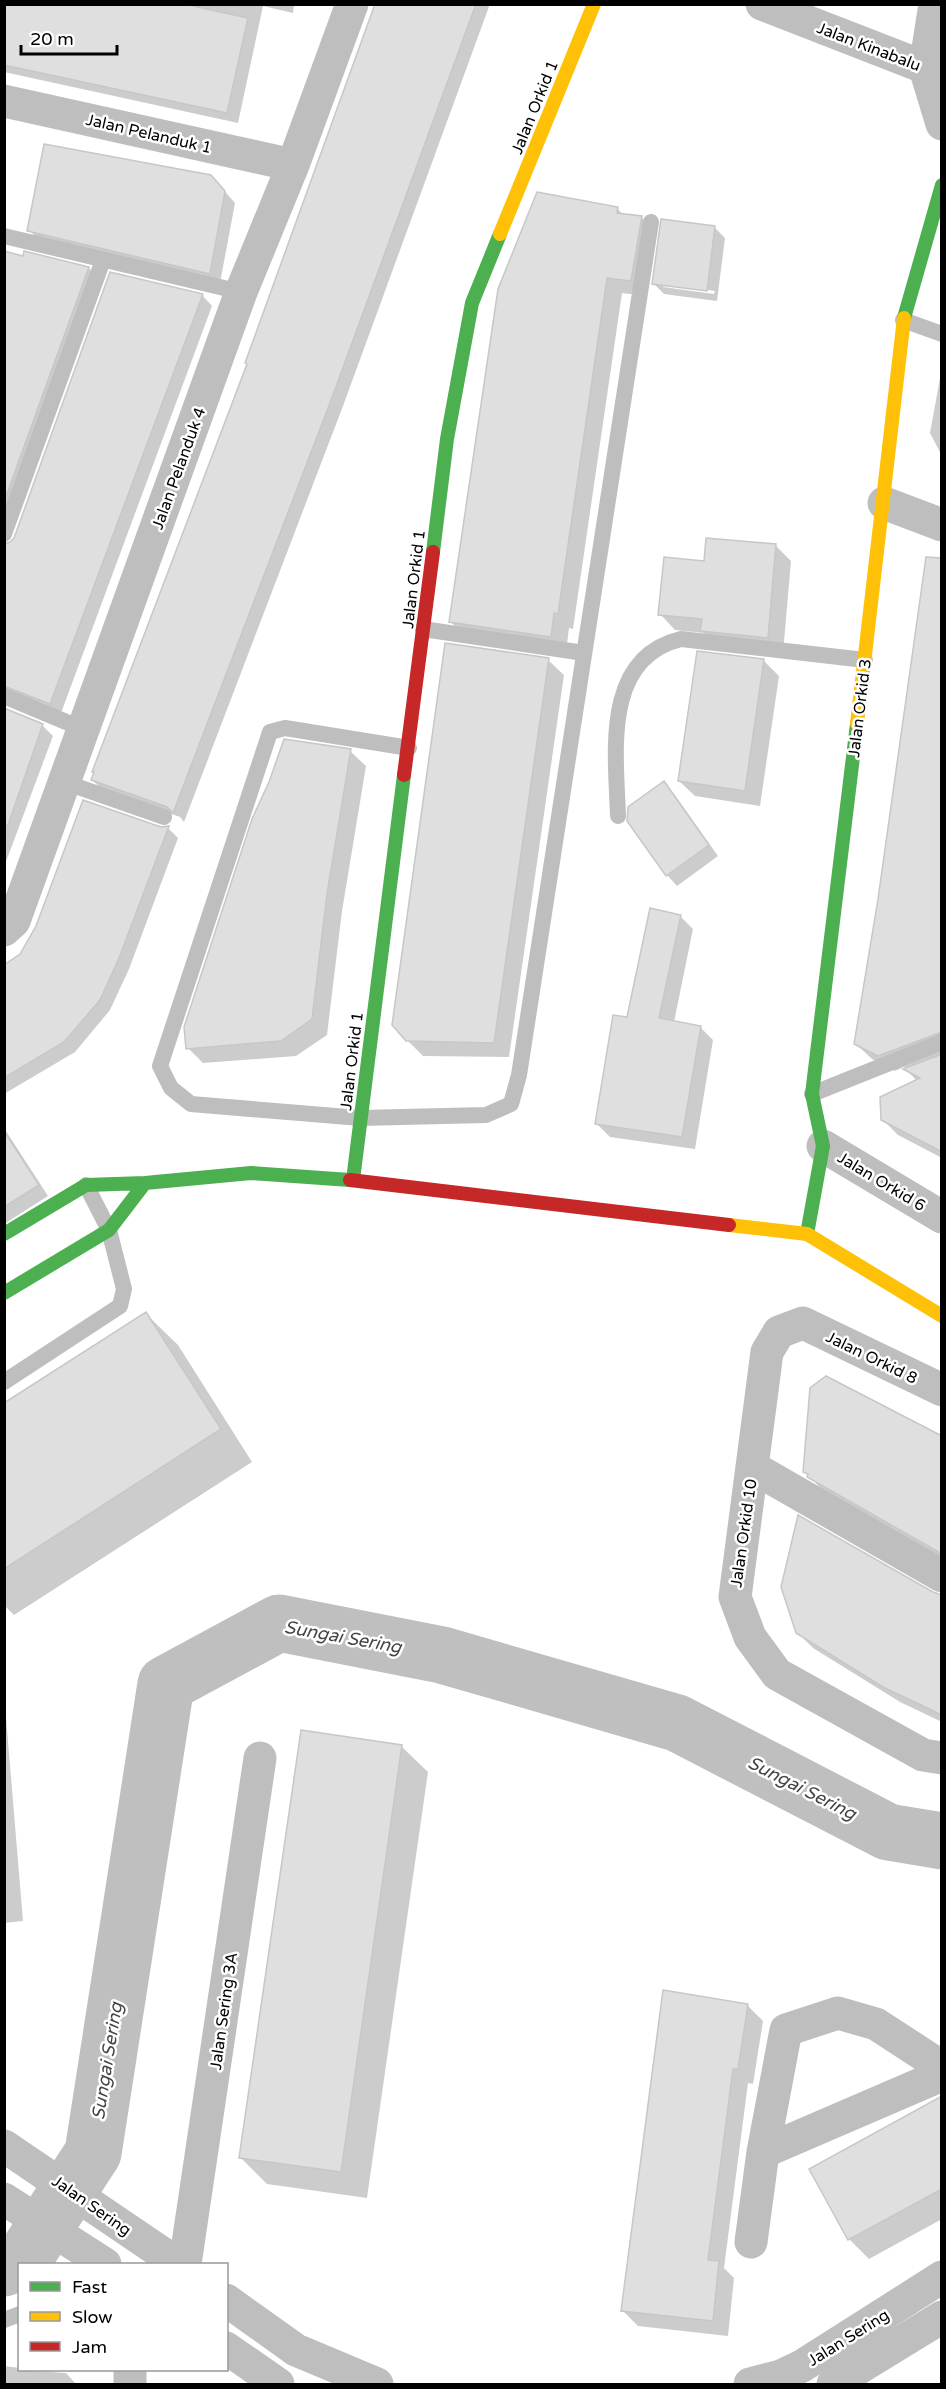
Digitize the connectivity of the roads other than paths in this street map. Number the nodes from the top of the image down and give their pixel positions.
1 (352, 4) edge
2 (594, 4) edge
3 (762, 4) edge
4 (935, 4) edge
5 (933, 71) edge
6 (5, 101) edge
7 (942, 124) edge
8 (293, 165) junction
9 (942, 185) edge
10 (651, 222) dead end
11 (4, 236) edge
12 (103, 260) junction
13 (241, 292) junction
14 (903, 320) junction
15 (942, 334) edge
16 (884, 503) junction
17 (942, 525) edge
18 (4, 534) edge
19 (423, 629) junction
20 (584, 653) junction
21 (865, 660) junction
22 (4, 696) edge
23 (83, 729) junction
24 (409, 748) junction
25 (64, 782) junction
26 (618, 816) dead end
27 (164, 817) dead end
28 (4, 930) edge
29 (942, 1042) edge
30 (812, 1094) junction
31 (360, 1118) junction
32 (823, 1146) junction
33 (353, 1180) junction
34 (145, 1183) junction
35 (86, 1185) junction
36 (942, 1217) edge
37 (108, 1230) junction
38 (4, 1234) edge
39 (807, 1234) junction
40 (4, 1293) edge
41 (942, 1316) edge
42 (803, 1323) joint
43 (4, 1382) edge
44 (942, 1390) edge
45 (752, 1467) junction
46 (942, 1576) edge
47 (260, 1758) dead end
48 (942, 1758) edge
49 (942, 2067) edge
50 (942, 2075) edge
51 (763, 2152) junction
52 (17, 2154) edge
53 (9, 2202) edge
54 (751, 2242) dead end
55 (102, 2263) edge
56 (178, 2263) edge
57 (942, 2277) edge
58 (228, 2301) edge
59 (942, 2317) edge
60 (228, 2349) edge
61 (808, 2375) edge
62 (278, 2385) edge
63 (377, 2385) edge
64 (750, 2385) edge
65 (833, 2385) edge

1 - 8 street, Jalan Pelanduk 4
2 - 19 street, Jalan Orkid 1
3 - 5 street, Jalan Kinabalu
4 - 5 street
5 - 7 street
6 - 8 street, Jalan Pelanduk 1
8 - 13 street, Jalan Pelanduk 4
9 - 14 street, Jalan Orkid 3
10 - 20 lane
11 - 12 lane
12 - 13 lane
12 - 18 lane
13 - 23 street, Jalan Pelanduk 4
14 - 15 lane
14 - 16 street, Jalan Orkid 3
16 - 17 street
16 - 21 street, Jalan Orkid 3
19 - 20 lane
19 - 24 street, Jalan Orkid 1
20 - 31 lane
21 - 26 lane
21 - 30 street, Jalan Orkid 3
22 - 23 lane
23 - 25 street, Jalan Pelanduk 4
24 - 31 street, Jalan Orkid 1
24 - 31 lane
25 - 27 lane
25 - 28 street, Jalan Pelanduk 4
29 - 30 lane
30 - 32 street, Jalan Orkid 3
31 - 33 street, Jalan Orkid 1
32 - 36 street, Jalan Orkid 6
32 - 39 street, Jalan Orkid 3
33 - 34 street
33 - 39 street
34 - 35 street
34 - 37 street
35 - 37 lane
35 - 38 street
37 - 40 street
37 - 43 lane
39 - 41 street
42 - 44 street, Jalan Orkid 8
42 - 45 street, Jalan Orkid 10
45 - 46 street
45 - 48 street, Jalan Orkid 10
47 - 56 street, Jalan Sering 3A
49 - 51 street
50 - 51 street
51 - 54 street
52 - 56 street, Jalan Sering
53 - 55 street
57 - 61 street, Jalan Sering
58 - 63 street
59 - 65 street, Jalan Sering
60 - 62 street
61 - 64 street, Jalan Sering

